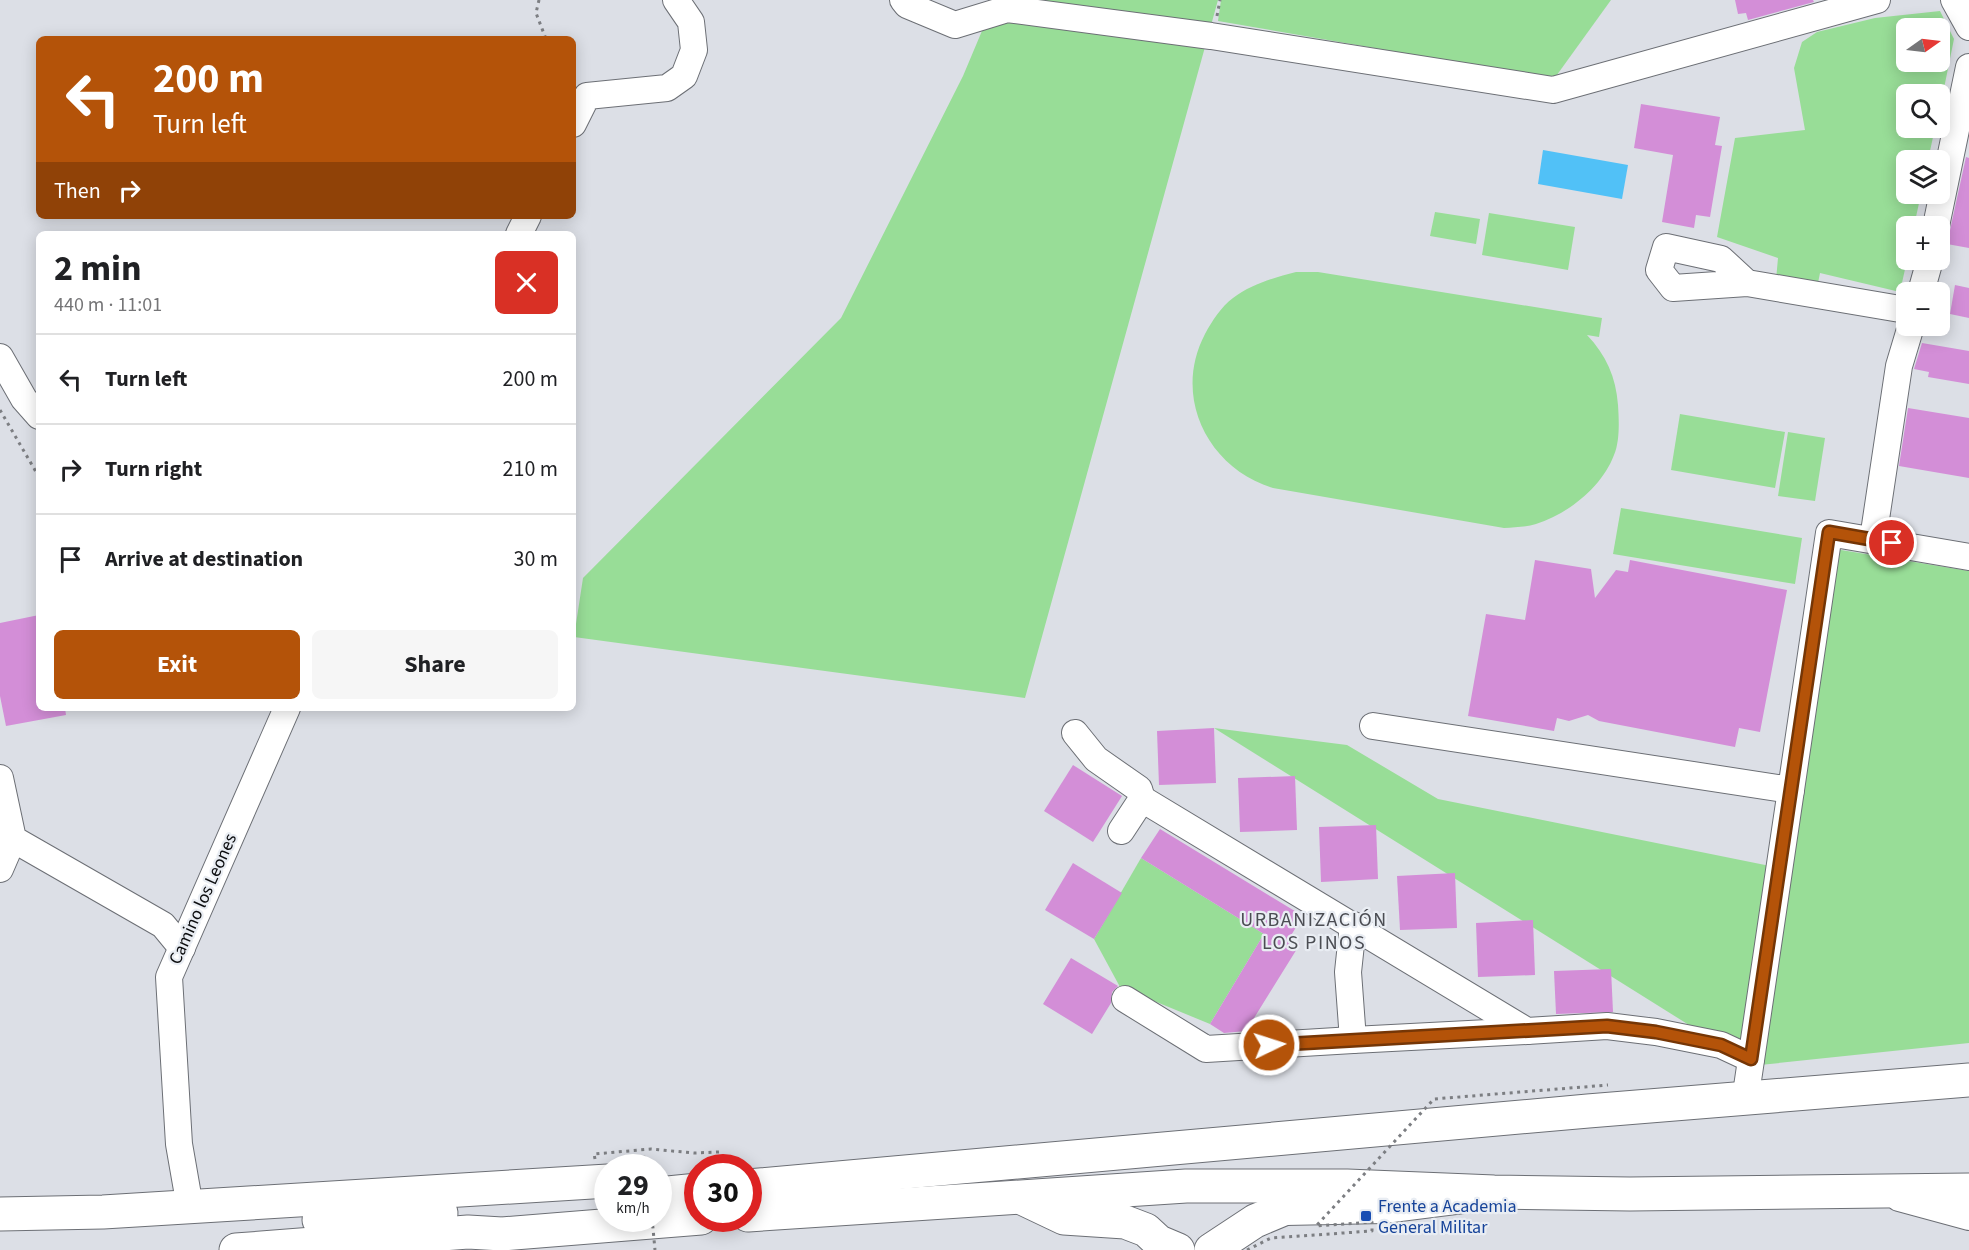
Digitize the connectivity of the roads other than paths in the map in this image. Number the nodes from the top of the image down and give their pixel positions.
1 (676, 0) edge
2 (903, 0) edge
3 (1877, 0) edge
4 (1954, 0) edge
5 (1969, 27) edge
6 (1969, 66) edge
7 (576, 118) edge
8 (1938, 216) edge
9 (1747, 283) dead end
10 (1896, 308) edge
11 (1908, 336) edge
12 (0, 357) edge
13 (36, 413) edge
14 (1873, 539) junction
15 (1969, 557) edge
16 (286, 711) edge
17 (1373, 726) dead end
18 (1075, 733) dead end
19 (0, 778) edge
20 (1791, 790) junction
21 (1142, 799) junction
22 (1121, 831) dead end
23 (13, 839) junction
24 (0, 869) edge
25 (1353, 925) junction
26 (182, 948) junction
27 (1125, 999) dead end
28 (1527, 1031) junction
29 (1353, 1040) junction
30 (1969, 1067) edge
31 (1749, 1073) junction
32 (1969, 1080) edge
33 (1588, 1111) junction
34 (594, 1168) edge
35 (762, 1170) edge
36 (886, 1174) junction
37 (762, 1185) edge
38 (1347, 1186) junction
39 (1867, 1190) junction
40 (1969, 1190) edge
41 (1494, 1192) junction
42 (1020, 1197) junction
43 (594, 1199) edge
44 (190, 1207) junction
45 (1272, 1213) junction
46 (0, 1214) edge
47 (762, 1214) edge
48 (1969, 1217) edge
49 (684, 1219) edge
50 (0, 1227) edge
51 (502, 1234) junction
52 (1167, 1247) edge
53 (1211, 1249) edge
54 (236, 1250) edge
55 (450, 1250) edge

1 - 7 street
2 - 3 street
4 - 5 street
6 - 8 street
9 - 10 street
11 - 14 street
12 - 13 street
14 - 15 street
14 - 20 street
16 - 26 street, Camino los Leones
17 - 20 street
18 - 21 street
19 - 23 street
20 - 31 street
21 - 22 street
21 - 25 street
23 - 24 street
23 - 26 street
25 - 28 street
25 - 29 street
26 - 44 street, Camino los Leones
27 - 29 street
28 - 29 street
28 - 31 street
30 - 31 highway
31 - 33 highway
32 - 33 highway
33 - 36 highway
34 - 44 highway
35 - 36 highway
36 - 37 highway
38 - 41 highway
38 - 42 highway
38 - 45 highway
39 - 40 highway
39 - 41 highway
39 - 48 street
41 - 45 street
42 - 47 highway
42 - 52 highway
43 - 50 highway
44 - 46 highway
45 - 53 highway
49 - 51 highway
51 - 54 highway
51 - 55 highway

